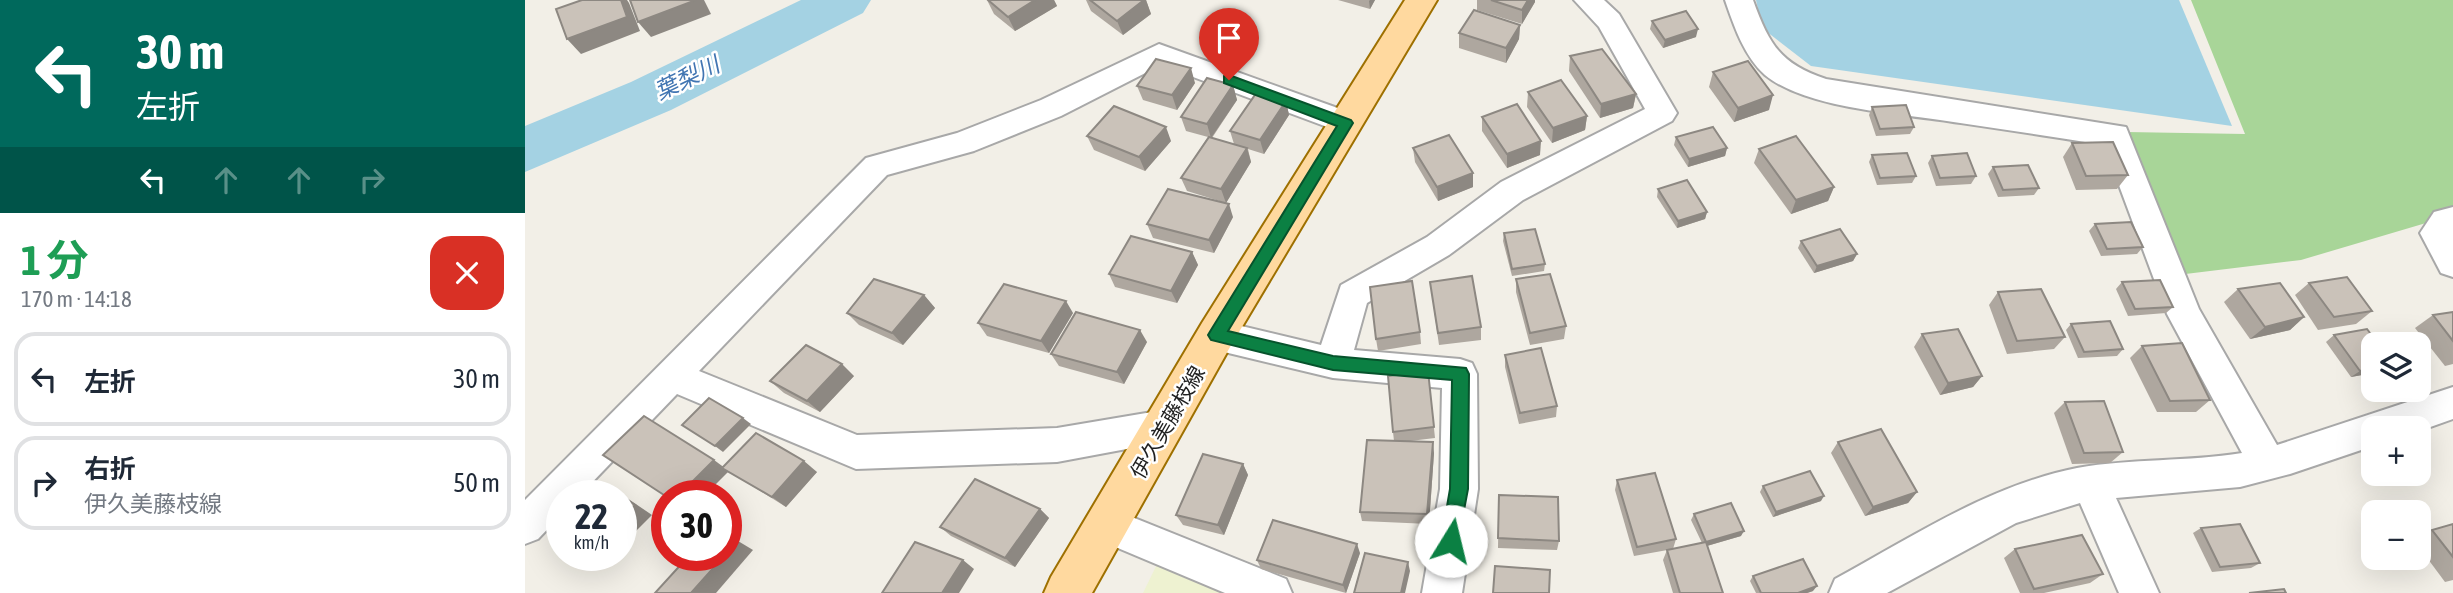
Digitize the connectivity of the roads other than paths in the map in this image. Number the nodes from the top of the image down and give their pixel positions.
1 (1421, 0) edge
2 (1588, 0) edge
3 (1739, 0) edge
4 (1346, 123) junction
5 (2453, 220) edge
6 (2453, 264) edge
7 (1216, 335) junction
8 (1333, 363) junction
9 (671, 376) junction
10 (2453, 403) edge
11 (2414, 416) edge
12 (1164, 426) junction
13 (2361, 434) edge
14 (2268, 464) junction
15 (2091, 484) junction
16 (1107, 525) junction
17 (525, 526) edge
18 (1067, 593) edge
19 (1272, 593) edge
20 (1442, 593) edge
21 (1849, 593) edge
22 (2139, 593) edge

1 - 4 main road, 伊久美藤枝線
2 - 8 street
3 - 14 street
4 - 7 main road, 伊久美藤枝線
4 - 9 street
5 - 6 street
7 - 8 street
7 - 12 main road, 伊久美藤枝線
8 - 20 street
9 - 12 street
9 - 17 street
10 - 11 street
12 - 16 main road, 伊久美藤枝線
13 - 14 street
14 - 15 street
15 - 21 street
15 - 22 street
16 - 18 main road, 伊久美藤枝線
16 - 19 street

